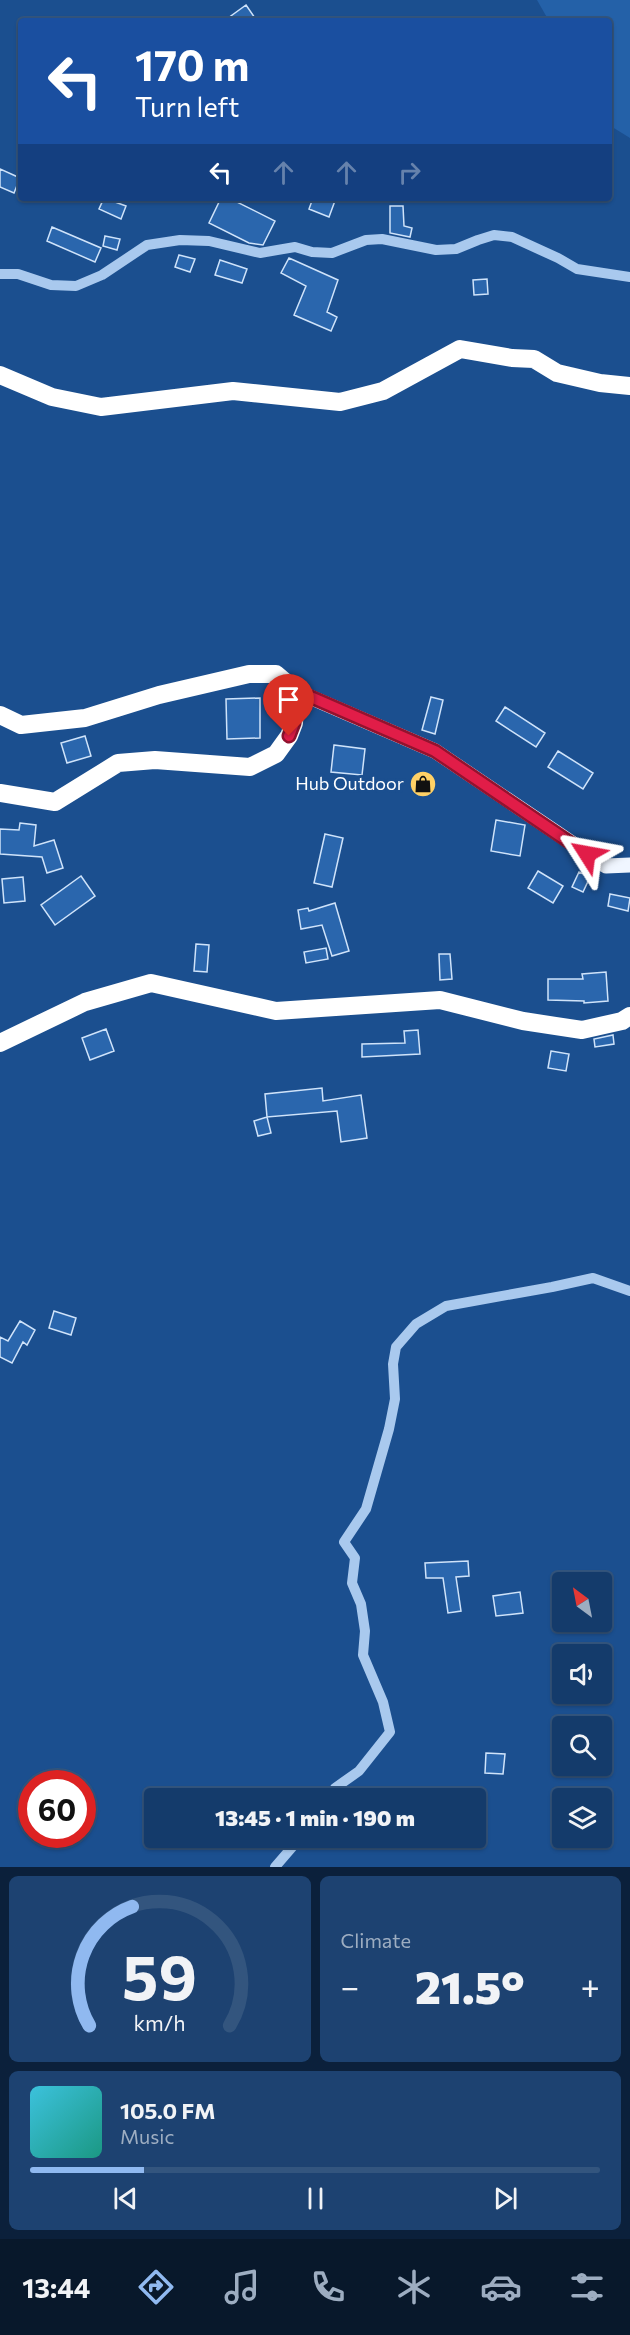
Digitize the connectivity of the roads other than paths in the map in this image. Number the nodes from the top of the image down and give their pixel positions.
1 (0, 274) edge
2 (630, 277) edge
3 (0, 375) edge
4 (630, 386) edge
5 (297, 691) junction
6 (0, 715) edge
7 (0, 793) edge
8 (630, 865) edge
9 (630, 1016) edge
10 (0, 1043) edge
11 (630, 1291) edge
12 (335, 1788) edge
13 (291, 1848) edge
14 (275, 1867) edge

1 - 2 street
3 - 4 highway
5 - 6 highway
5 - 7 highway
5 - 8 main road
9 - 10 highway
11 - 12 street
13 - 14 street

